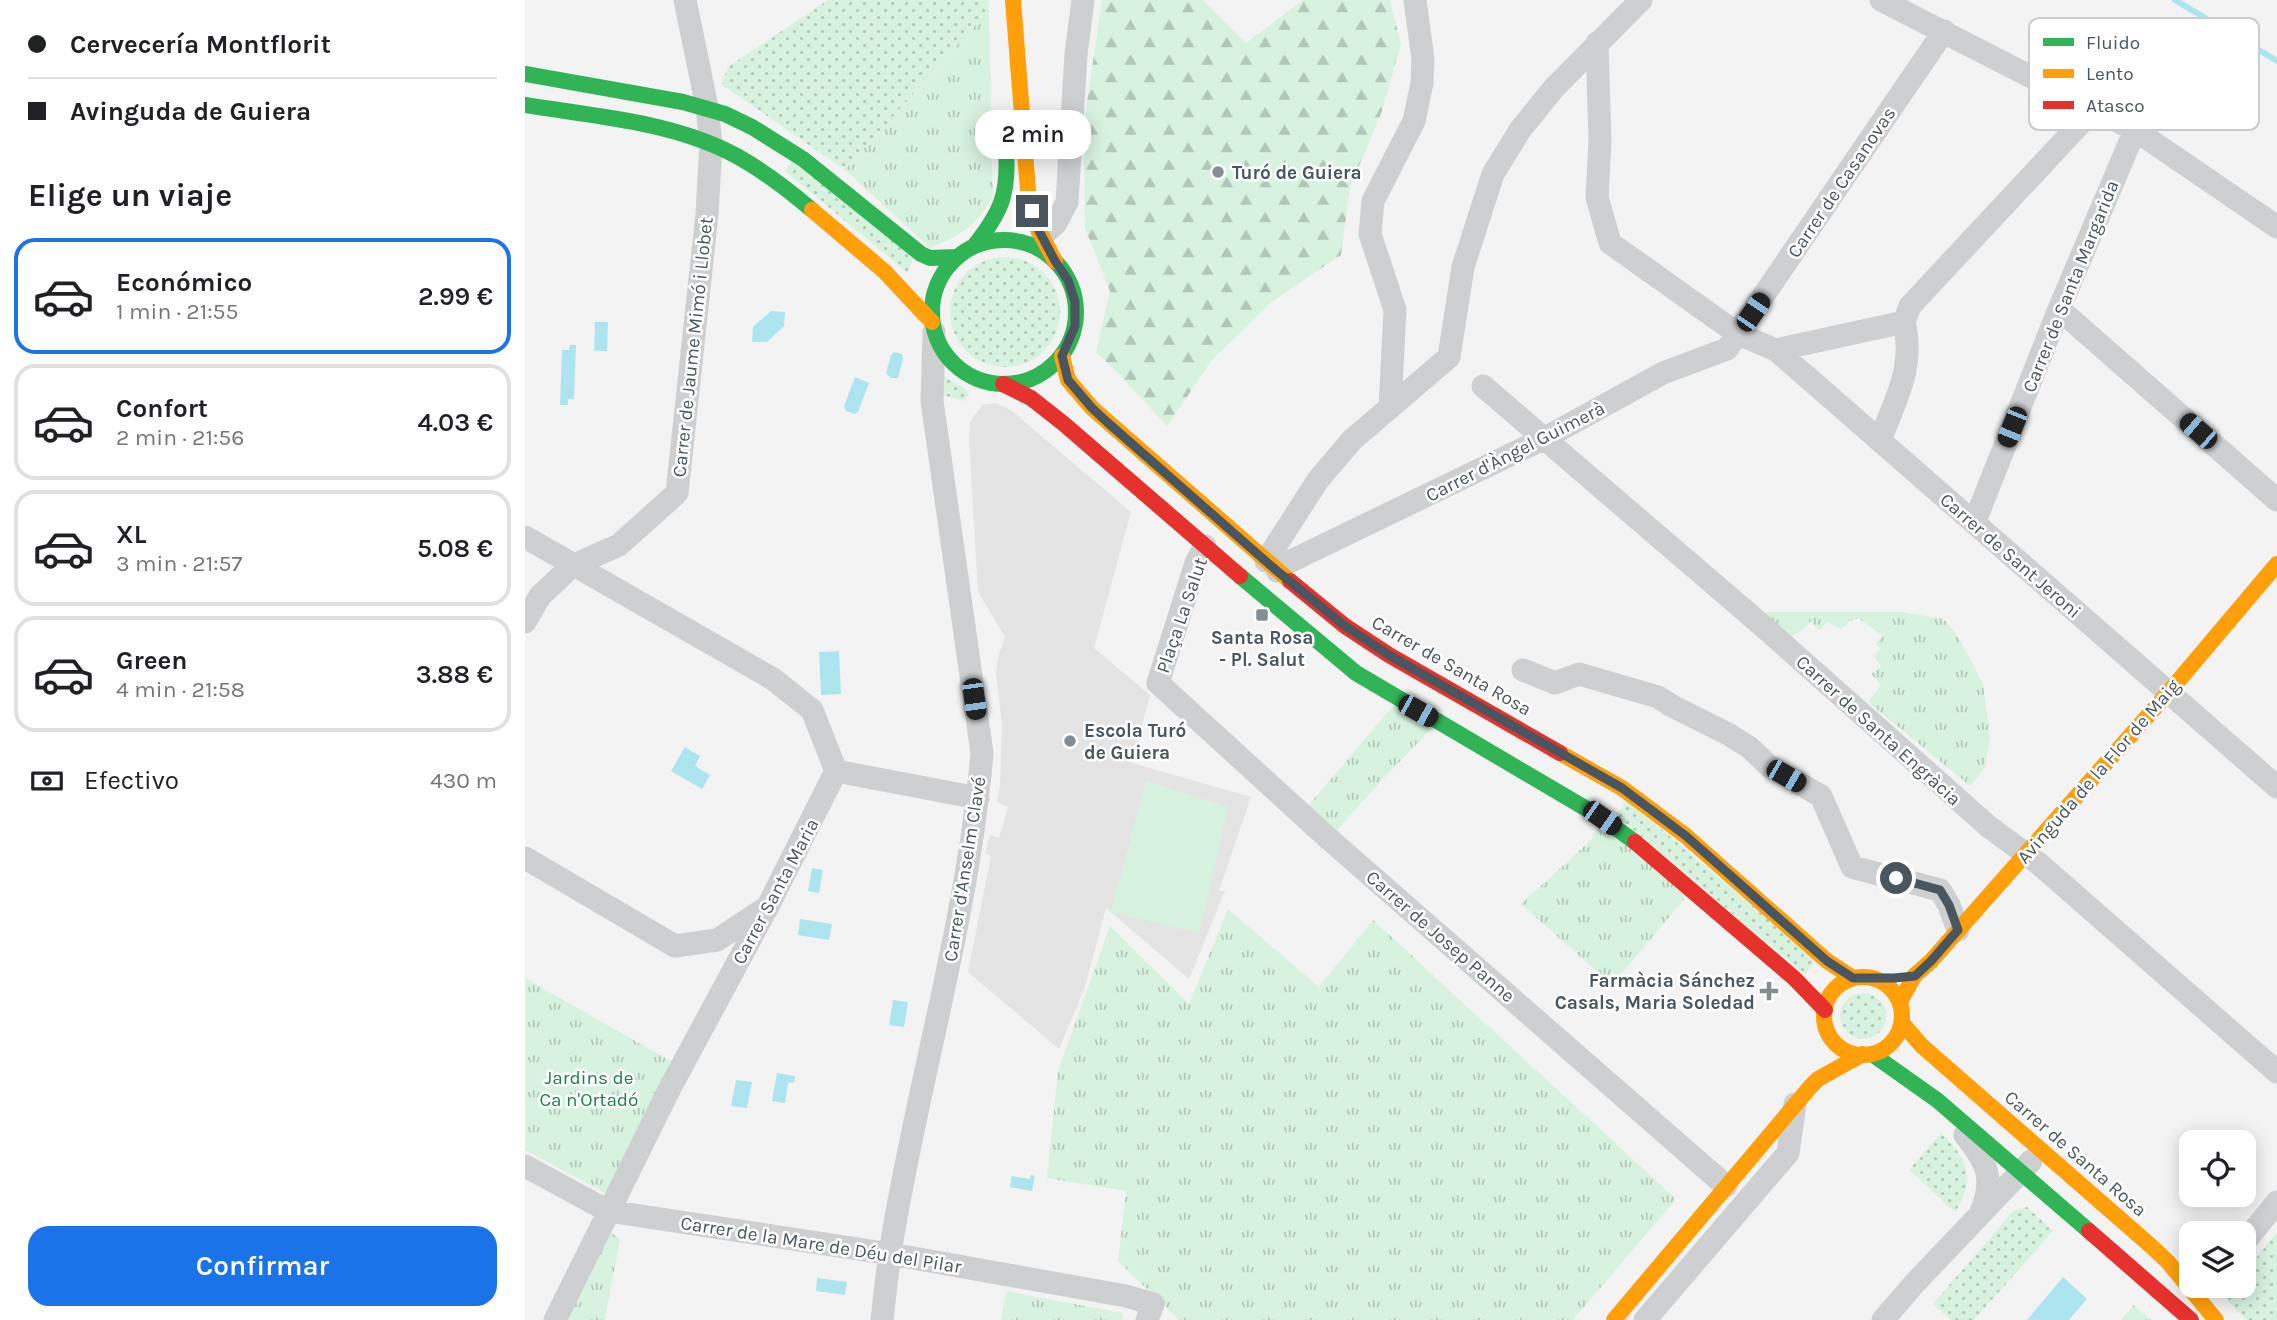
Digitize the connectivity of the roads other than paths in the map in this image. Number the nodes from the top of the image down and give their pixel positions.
1 (685, 0) edge
2 (1013, 0) edge
3 (1083, 0) edge
4 (1416, 0) edge
5 (1881, 0) edge
6 (1632, 4) edge
7 (1944, 31) junction
8 (1597, 43) junction
9 (525, 74) edge
10 (2029, 75) edge
11 (525, 105) edge
12 (707, 107) junction
13 (2074, 130) edge
14 (2135, 130) joint
15 (1005, 136) dead end
16 (711, 144) junction
17 (2277, 227) edge
18 (1042, 236) junction
19 (975, 245) junction
20 (956, 257) junction
21 (1055, 261) junction
22 (2059, 309) junction
23 (1904, 321) junction
24 (933, 327) junction
25 (1738, 334) junction
26 (1776, 349) junction
27 (1062, 356) junction
28 (1003, 384) junction
29 (1483, 386) dead end
30 (1390, 408) junction
31 (1545, 438) junction
32 (1880, 440) junction
33 (2277, 500) edge
34 (1975, 521) junction
35 (525, 537) edge
36 (1196, 539) junction
37 (1274, 563) junction
38 (2277, 564) edge
39 (572, 566) junction
40 (525, 622) edge
41 (1524, 670) dead end
42 (1356, 673) junction
43 (1158, 683) joint
44 (2168, 693) junction
45 (836, 771) junction
46 (2277, 787) edge
47 (978, 798) junction
48 (2024, 855) junction
49 (525, 858) edge
50 (767, 908) junction
51 (1958, 930) junction
52 (1915, 976) junction
53 (1853, 978) junction
54 (1877, 979) junction
55 (1899, 1002) junction
56 (1825, 1010) junction
57 (1902, 1023) junction
58 (1827, 1029) junction
59 (1867, 1054) junction
60 (2277, 1072) edge
61 (1818, 1079) junction
62 (1937, 1100) junction
63 (1795, 1104) junction
64 (2049, 1157) junction
65 (525, 1166) edge
66 (2020, 1170) junction
67 (1726, 1186) junction
68 (2277, 1202) edge
69 (608, 1211) junction
70 (1978, 1219) junction
71 (2256, 1228) edge
72 (891, 1254) junction
73 (2179, 1271) edge
74 (2205, 1298) edge
75 (555, 1320) edge
76 (881, 1320) edge
77 (1147, 1320) edge
78 (1613, 1320) edge
79 (1645, 1320) edge
80 (1883, 1320) edge
81 (2191, 1320) edge
82 (2215, 1320) edge

1 - 12 street, Carrer de Jaume Mimó i Llobet
2 - 18 main road
3 - 18 street
4 - 30 street
5 - 7 street
6 - 8 street
7 - 10 street
7 - 25 street, Carrer de Casanovas
8 - 25 street, Carrer de Sant Jeroni
8 - 30 street
9 - 12 main road
11 - 16 main road
12 - 16 street, Carrer de Jaume Mimó i Llobet
12 - 20 main road
13 - 23 street
14 - 17 street
14 - 22 street, Carrer de Santa Margarida
15 - 19 main road
16 - 24 main road
16 - 39 street, Carrer de Jaume Mimó i Llobet
18 - 21 main road
19 - 20 main road
19 - 21 main road
20 - 24 main road
21 - 27 main road
22 - 33 street
22 - 34 street, Carrer de Santa Margarida
23 - 26 street
23 - 32 street
24 - 28 main road
24 - 47 street, Carrer d'Anselm Clavé
25 - 26 street, Carrer de Sant Jeroni
25 - 31 street, Carrer d'Àngel Guimerà
26 - 32 street, Carrer de Sant Jeroni
27 - 28 main road
27 - 37 main road, Carrer de Santa Rosa
28 - 36 main road
29 - 31 street, Carrer de Santa Engràcia
30 - 37 street
31 - 37 street, Carrer d'Àngel Guimerà
31 - 48 street, Carrer de Santa Engràcia
32 - 34 street, Carrer de Sant Jeroni
34 - 44 street, Carrer de Sant Jeroni
35 - 39 street
36 - 37 main road
36 - 42 main road
36 - 43 street, Plaça La Salut
37 - 42 main road
37 - 53 main road, Carrer de Santa Rosa
38 - 44 main road, Avinguda de la Flor de Maig
39 - 40 street, Carrer de Jaume Mimó i Llobet
39 - 45 street
41 - 51 street
42 - 56 main road
43 - 67 street, Carrer de Josep Panne
44 - 46 street, Carrer de Sant Jeroni
44 - 48 main road, Avinguda de la Flor de Maig
45 - 47 street
45 - 50 street, Carrer Santa Maria
47 - 72 street, Carrer d'Anselm Clavé
48 - 51 main road, Avinguda de la Flor de Maig
48 - 60 street, Carrer de Santa Engràcia
49 - 50 street
50 - 69 street, Carrer Santa Maria
51 - 52 main road, Avinguda de la Flor de Maig
52 - 54 main road
52 - 55 main road, Avinguda de la Flor de Maig
53 - 54 main road
53 - 56 main road
54 - 55 main road
55 - 57 main road
56 - 58 main road
57 - 59 main road
57 - 64 main road, Carrer de Santa Rosa
58 - 59 main road
58 - 61 main road
59 - 61 main road
59 - 62 main road
61 - 63 main road
62 - 66 main road
62 - 70 street
63 - 67 main road
63 - 79 street
64 - 66 street
64 - 73 main road, Carrer de Santa Rosa
65 - 69 street, Carrer de la Mare de Déu del Pilar
66 - 70 street
66 - 81 main road
67 - 78 main road
68 - 71 street
69 - 72 street, Carrer de la Mare de Déu del Pilar
69 - 75 street, Carrer Santa Maria
70 - 80 street
72 - 76 street, Carrer d'Anselm Clavé
72 - 77 street, Carrer de la Mare de Déu del Pilar
74 - 82 main road, Carrer de Santa Rosa

